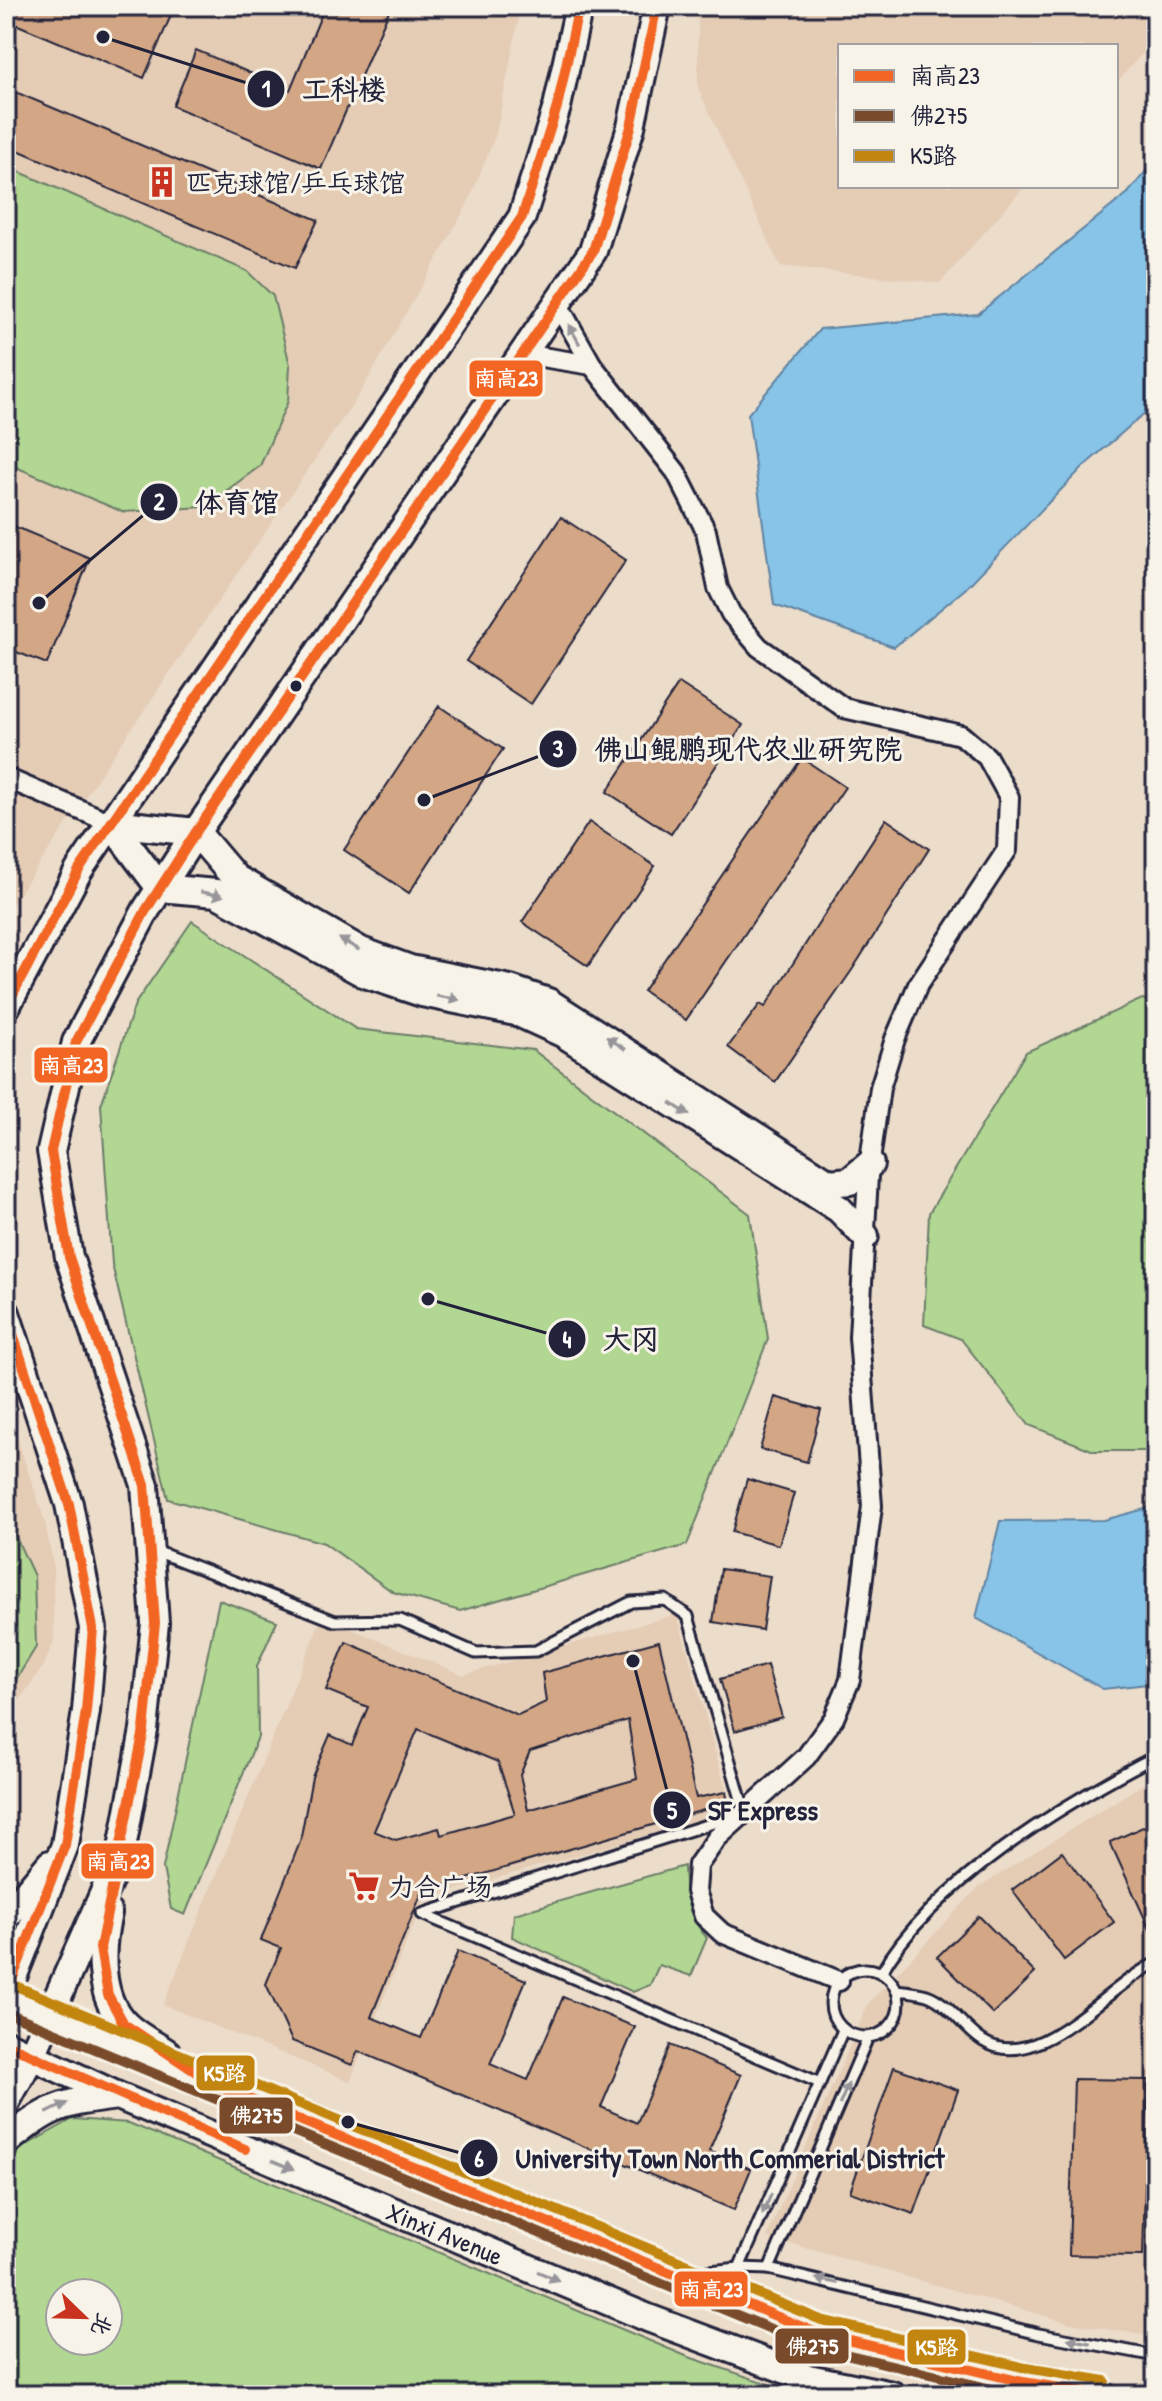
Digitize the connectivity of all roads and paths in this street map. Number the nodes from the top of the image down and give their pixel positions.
1 (579, 6) edge
2 (657, 6) edge
3 (557, 303) junction
4 (523, 354) junction
5 (592, 365) junction
6 (6, 778) edge
7 (111, 823) junction
8 (196, 832) junction
9 (160, 888) junction
10 (6, 1007) edge
11 (870, 1164) junction
12 (865, 1236) junction
13 (6, 1313) edge
14 (150, 1548) junction
15 (1156, 1756) edge
16 (745, 1813) junction
17 (65, 1845) junction
18 (121, 1854) junction
19 (6, 1917) edge
20 (1156, 1963) edge
21 (881, 1973) junction
22 (839, 1981) junction
23 (896, 1990) junction
24 (6, 1996) edge
25 (49, 2017) junction
26 (843, 2030) junction
27 (868, 2037) junction
28 (6, 2044) edge
29 (32, 2055) junction
30 (820, 2083) junction
31 (217, 2086) junction
32 (118, 2096) junction
33 (6, 2102) edge
34 (6, 2142) edge
35 (739, 2268) junction
36 (769, 2269) junction
37 (675, 2274) junction
38 (1156, 2356) edge
39 (892, 2395) edge
40 (1103, 2395) edge

1 - 7 main road
2 - 3 main road
3 - 4 main road
5 -> 3 street
4 - 5 street
4 - 8 main road
5 - 11 street
6 - 7 street
7 - 8 main road
7 - 9 main road
7 - 10 main road
8 - 9 main road
11 -> 8 main road
9 -> 12 main road
9 - 14 main road
11 - 12 street
12 - 16 street
13 - 17 main road
14 - 16 lane
14 - 18 main road
15 - 21 lane
16 - 22 street
16 - 30 lane
17 - 19 main road
17 - 24 main road
18 - 25 main road
18 - 31 main road
20 - 23 lane
21 - 22 lane
21 - 23 lane
22 - 26 lane
23 - 27 lane
24 - 25 main road, Xinxi Avenue
25 - 29 main road
25 - 31 main road, Xinxi Avenue
26 - 27 lane
26 - 30 lane
36 -> 27 lane
28 - 29 main road, Xinxi Avenue
29 - 32 main road, Xinxi Avenue
29 - 33 main road
30 -> 35 lane
31 - 37 main road, Xinxi Avenue
34 -> 32 main road
32 -> 39 main road, Xinxi Avenue
35 - 36 lane
35 - 37 lane
38 -> 36 lane
37 - 40 main road, Xinxi Avenue

